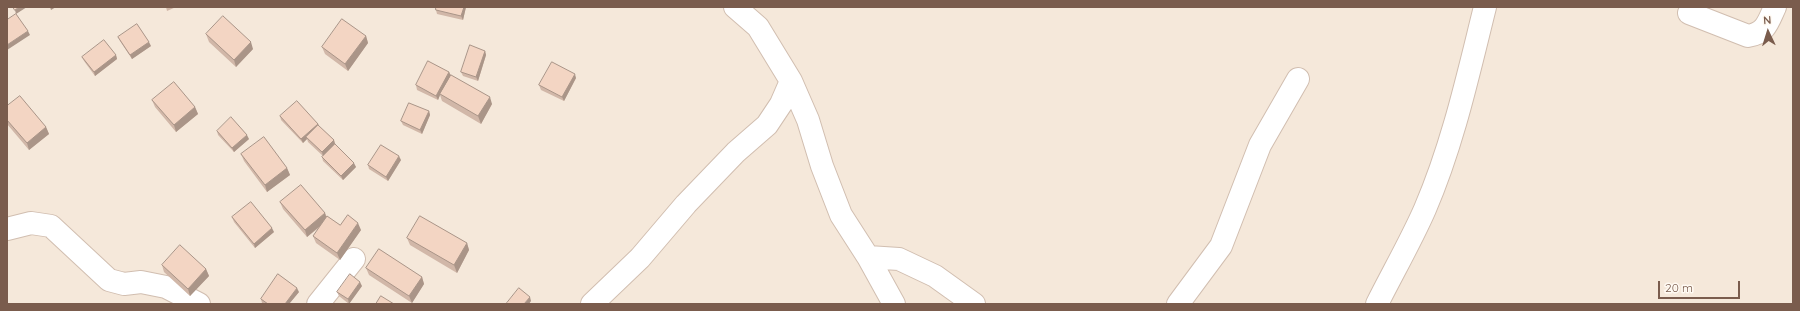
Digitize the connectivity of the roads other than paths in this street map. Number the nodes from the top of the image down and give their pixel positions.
1 (735, 7) edge
2 (1485, 7) edge
3 (1775, 7) edge
4 (1689, 13) dead end
5 (1298, 79) dead end
6 (791, 81) junction
7 (7, 228) edge
8 (868, 257) junction
9 (354, 259) dead end
10 (199, 304) edge
11 (318, 304) edge
12 (592, 304) edge
13 (894, 304) edge
14 (974, 304) edge
15 (1178, 304) edge
16 (1377, 304) edge

1 - 6 street
2 - 16 street
3 - 4 street
5 - 15 street
6 - 8 street
6 - 12 street
7 - 10 street
8 - 13 street
8 - 14 street
9 - 11 street

